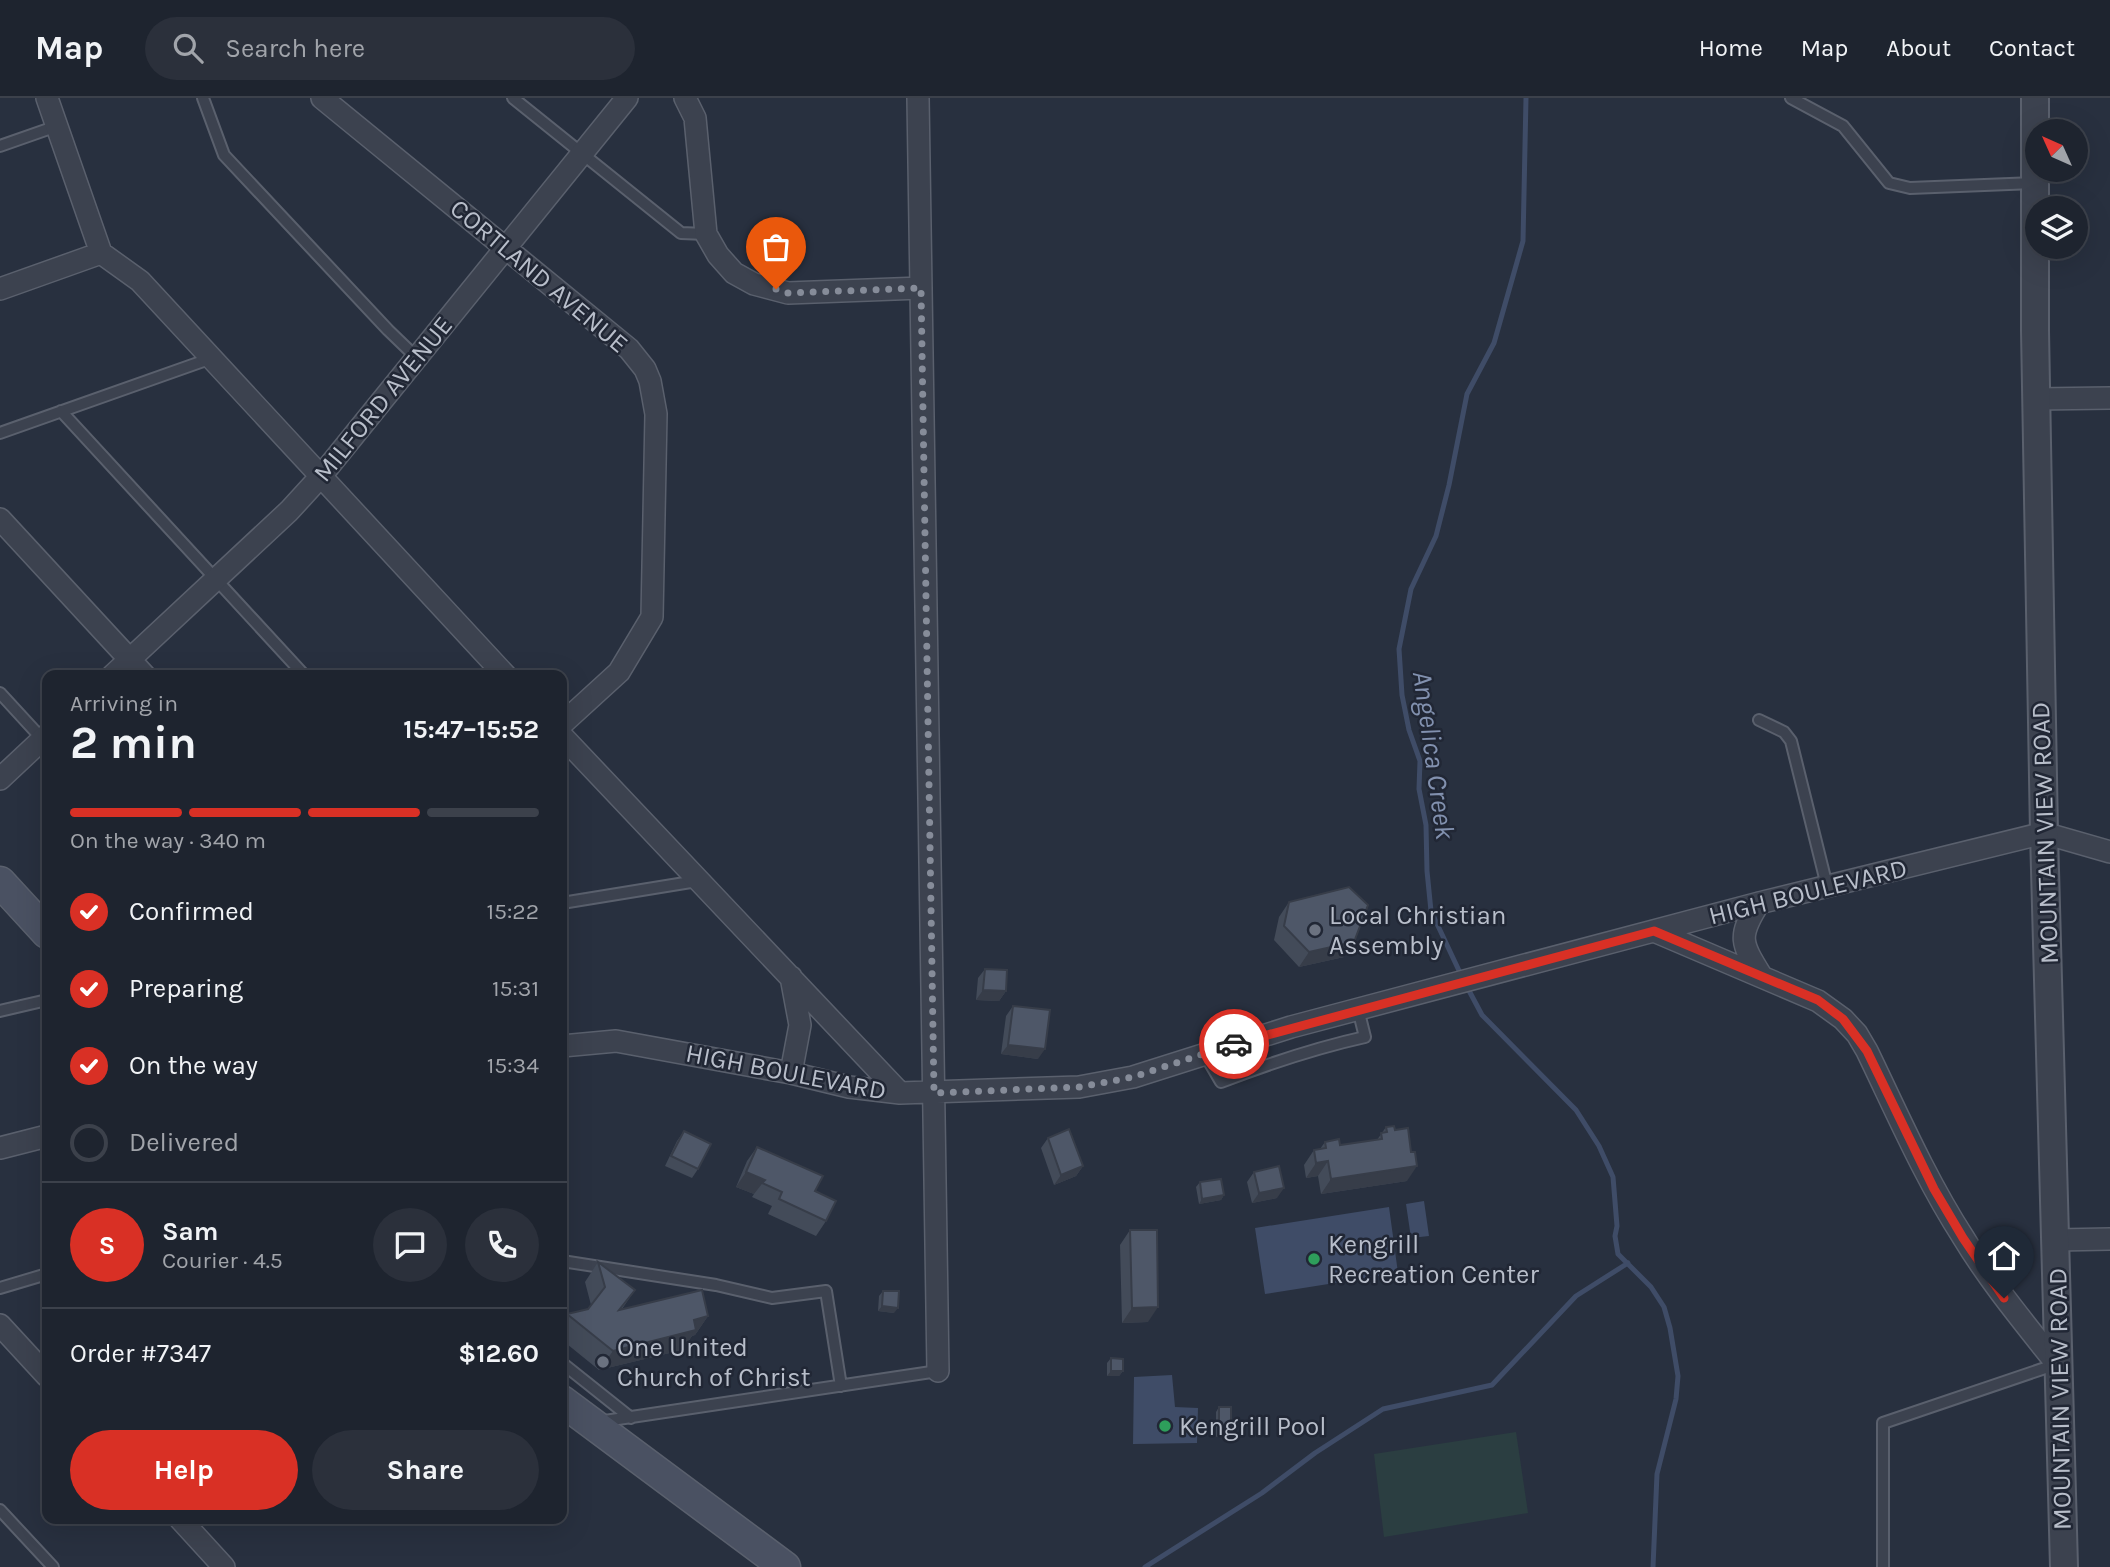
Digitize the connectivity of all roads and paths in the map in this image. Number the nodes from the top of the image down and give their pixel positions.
1 (47, 98) edge
2 (203, 98) edge
3 (322, 98) edge
4 (513, 98) edge
5 (627, 98) edge
6 (685, 98) edge
7 (918, 98) edge
8 (1791, 98) edge
9 (2035, 98) edge
10 (57, 126) junction
11 (0, 146) edge
12 (583, 155) junction
13 (2035, 183) junction
14 (706, 234) junction
15 (506, 248) junction
16 (101, 253) junction
17 (921, 288) junction
18 (0, 289) edge
19 (212, 358) junction
20 (417, 358) junction
21 (2110, 398) edge
22 (2036, 399) junction
23 (61, 411) junction
24 (0, 433) edge
25 (321, 476) junction
26 (0, 519) edge
27 (215, 579) junction
28 (130, 659) junction
29 (118, 670) edge
30 (140, 670) edge
31 (299, 670) edge
32 (500, 670) edge
33 (0, 693) edge
34 (567, 719) edge
35 (1759, 720) dead end
36 (42, 735) edge
37 (567, 741) edge
38 (42, 742) edge
39 (0, 779) edge
40 (2044, 833) junction
41 (2110, 852) edge
42 (697, 881) junction
43 (0, 883) edge
44 (1827, 886) junction
45 (567, 901) edge
46 (1759, 902) junction
47 (42, 928) edge
48 (1654, 931) junction
49 (791, 977) junction
50 (1762, 978) junction
51 (42, 1001) edge
52 (1358, 1009) junction
53 (0, 1011) edge
54 (567, 1046) edge
55 (1205, 1053) junction
56 (791, 1073) junction
57 (900, 1093) junction
58 (934, 1093) junction
59 (42, 1137) edge
60 (0, 1147) edge
61 (2110, 1239) edge
62 (2056, 1240) junction
63 (567, 1263) edge
64 (42, 1275) edge
65 (0, 1288) edge
66 (0, 1325) edge
67 (2059, 1363) junction
68 (567, 1367) edge
69 (42, 1371) edge
70 (938, 1371) joint
71 (841, 1386) junction
72 (567, 1405) edge
73 (631, 1418) junction
74 (592, 1423) junction
75 (0, 1510) edge
76 (185, 1524) edge
77 (52, 1567) edge
78 (224, 1567) edge
79 (785, 1567) edge
80 (1883, 1567) edge
81 (2064, 1567) edge

1 - 10 street
2 - 20 lane
3 - 15 street, CORTLAND AVENUE
4 - 12 lane
5 - 12 street, MILFORD AVENUE
6 - 14 street
7 - 17 street
8 - 13 lane
9 - 13 street, MOUNTAIN VIEW ROAD
10 - 11 lane
10 - 16 street
12 - 14 lane
12 - 15 street, MILFORD AVENUE
13 - 22 street, MOUNTAIN VIEW ROAD
14 - 17 street
15 - 20 street, MILFORD AVENUE
15 - 34 street, CORTLAND AVENUE
16 - 18 street
16 - 19 street
17 - 58 street
19 - 23 lane
19 - 25 street
20 - 25 street, MILFORD AVENUE
21 - 22 street
22 - 40 street, MOUNTAIN VIEW ROAD
23 - 24 lane
23 - 27 lane
25 - 27 street, MILFORD AVENUE
25 - 32 street
26 - 28 street
27 - 28 street, MILFORD AVENUE
27 - 31 lane
28 - 29 street, MILFORD AVENUE
28 - 30 street
33 - 36 lane
35 - 44 lane
37 - 42 street
38 - 39 street
40 - 41 street, HIGH BOULEVARD
40 - 44 street, HIGH BOULEVARD
40 - 62 street, MOUNTAIN VIEW ROAD
42 - 45 lane
42 - 49 street
43 - 47 main road
44 - 46 street, HIGH BOULEVARD
46 - 48 street, HIGH BOULEVARD
46 - 50 street
48 - 50 street
48 - 52 street, HIGH BOULEVARD
49 - 56 street
49 - 57 street
50 - 67 street
51 - 53 lane
52 - 55 street, HIGH BOULEVARD
52 - 55 lane
54 - 56 street, HIGH BOULEVARD
55 - 58 street, HIGH BOULEVARD
56 - 57 street, HIGH BOULEVARD
57 - 58 street, HIGH BOULEVARD
58 - 70 street
59 - 60 street
61 - 62 street
62 - 67 street, MOUNTAIN VIEW ROAD
63 - 71 lane
64 - 65 lane
66 - 69 street
67 - 80 lane
67 - 81 street, MOUNTAIN VIEW ROAD
68 - 73 lane
70 - 71 lane
71 - 73 lane
72 - 74 main road
73 - 74 lane
74 - 79 main road
75 - 77 lane
76 - 78 street

